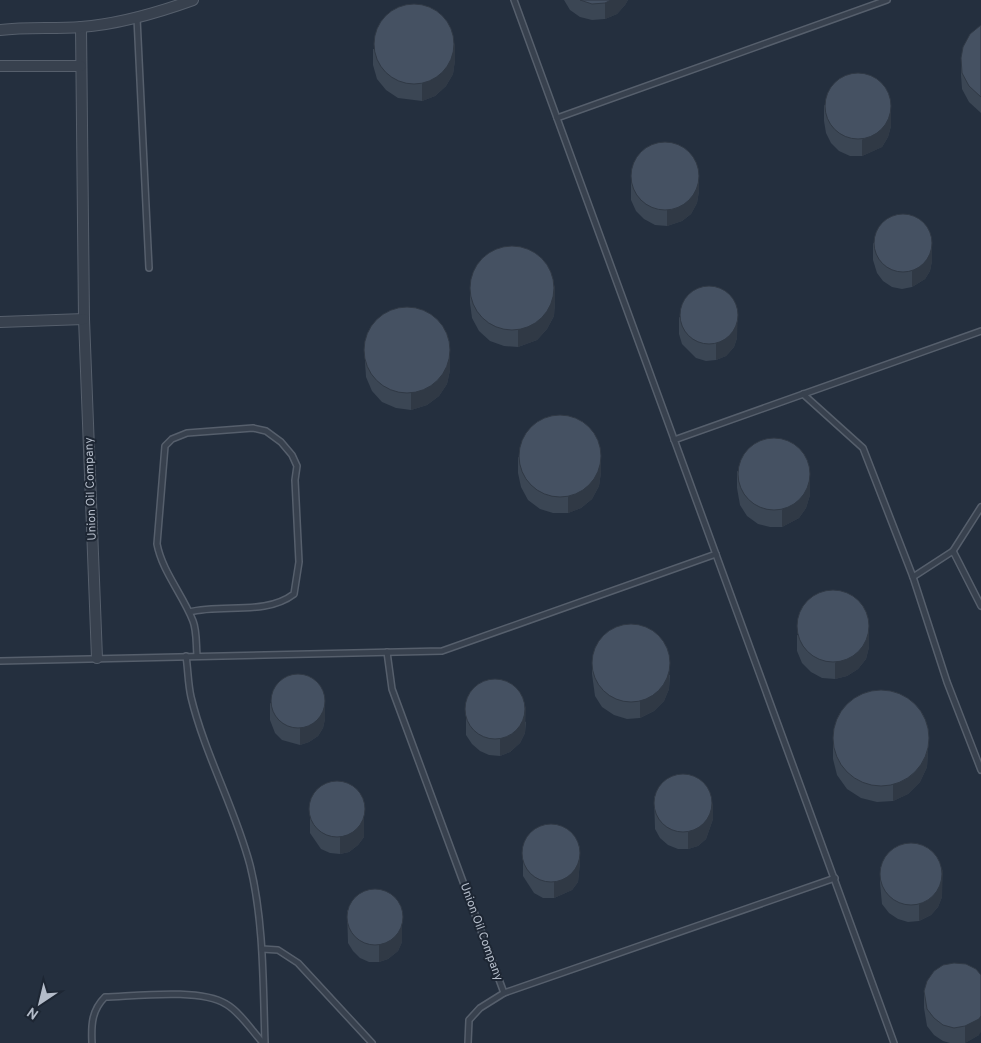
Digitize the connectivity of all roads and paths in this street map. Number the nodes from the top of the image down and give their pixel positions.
1 (193, 0) edge
2 (514, 0) edge
3 (887, 0) edge
4 (880, 1) edge
5 (137, 18) junction
6 (81, 27) junction
7 (0, 30) edge
8 (0, 66) edge
9 (81, 66) junction
10 (557, 118) junction
11 (149, 268) dead end
12 (84, 319) junction
13 (0, 322) edge
14 (981, 330) edge
15 (803, 394) junction
16 (674, 440) junction
17 (981, 508) edge
18 (981, 513) edge
19 (953, 551) junction
20 (716, 554) junction
21 (913, 577) junction
22 (981, 606) edge
23 (189, 612) junction
24 (387, 652) junction
25 (197, 655) junction
26 (186, 656) junction
27 (97, 658) junction
28 (0, 661) edge
29 (981, 770) edge
30 (835, 878) junction
31 (262, 949) junction
32 (504, 993) junction
33 (92, 1043) edge
34 (264, 1043) edge
35 (372, 1043) edge
36 (468, 1043) edge
37 (894, 1043) edge

1 - 5 street
2 - 10 lane
3 - 4 lane
4 - 10 lane
5 - 6 street
5 - 11 lane
6 - 7 street
6 - 9 street, Union Oil Company
8 - 9 street
9 - 12 street, Union Oil Company
10 - 16 lane
12 - 13 street
12 - 27 street, Union Oil Company
14 - 15 lane
15 - 16 lane
15 - 21 lane
16 - 20 lane
17 - 19 lane
18 - 19 lane
19 - 21 lane
19 - 22 lane
20 - 24 lane
20 - 30 lane
21 - 29 lane
23 - 23 lane
23 - 25 lane
24 - 25 lane
24 - 32 lane, Union Oil Company
25 - 26 lane
26 - 27 lane
26 - 31 lane
27 - 28 lane
30 - 32 lane, Union Oil Company
30 - 37 lane
31 - 34 lane
31 - 35 lane
32 - 36 lane
33 - 34 lane

